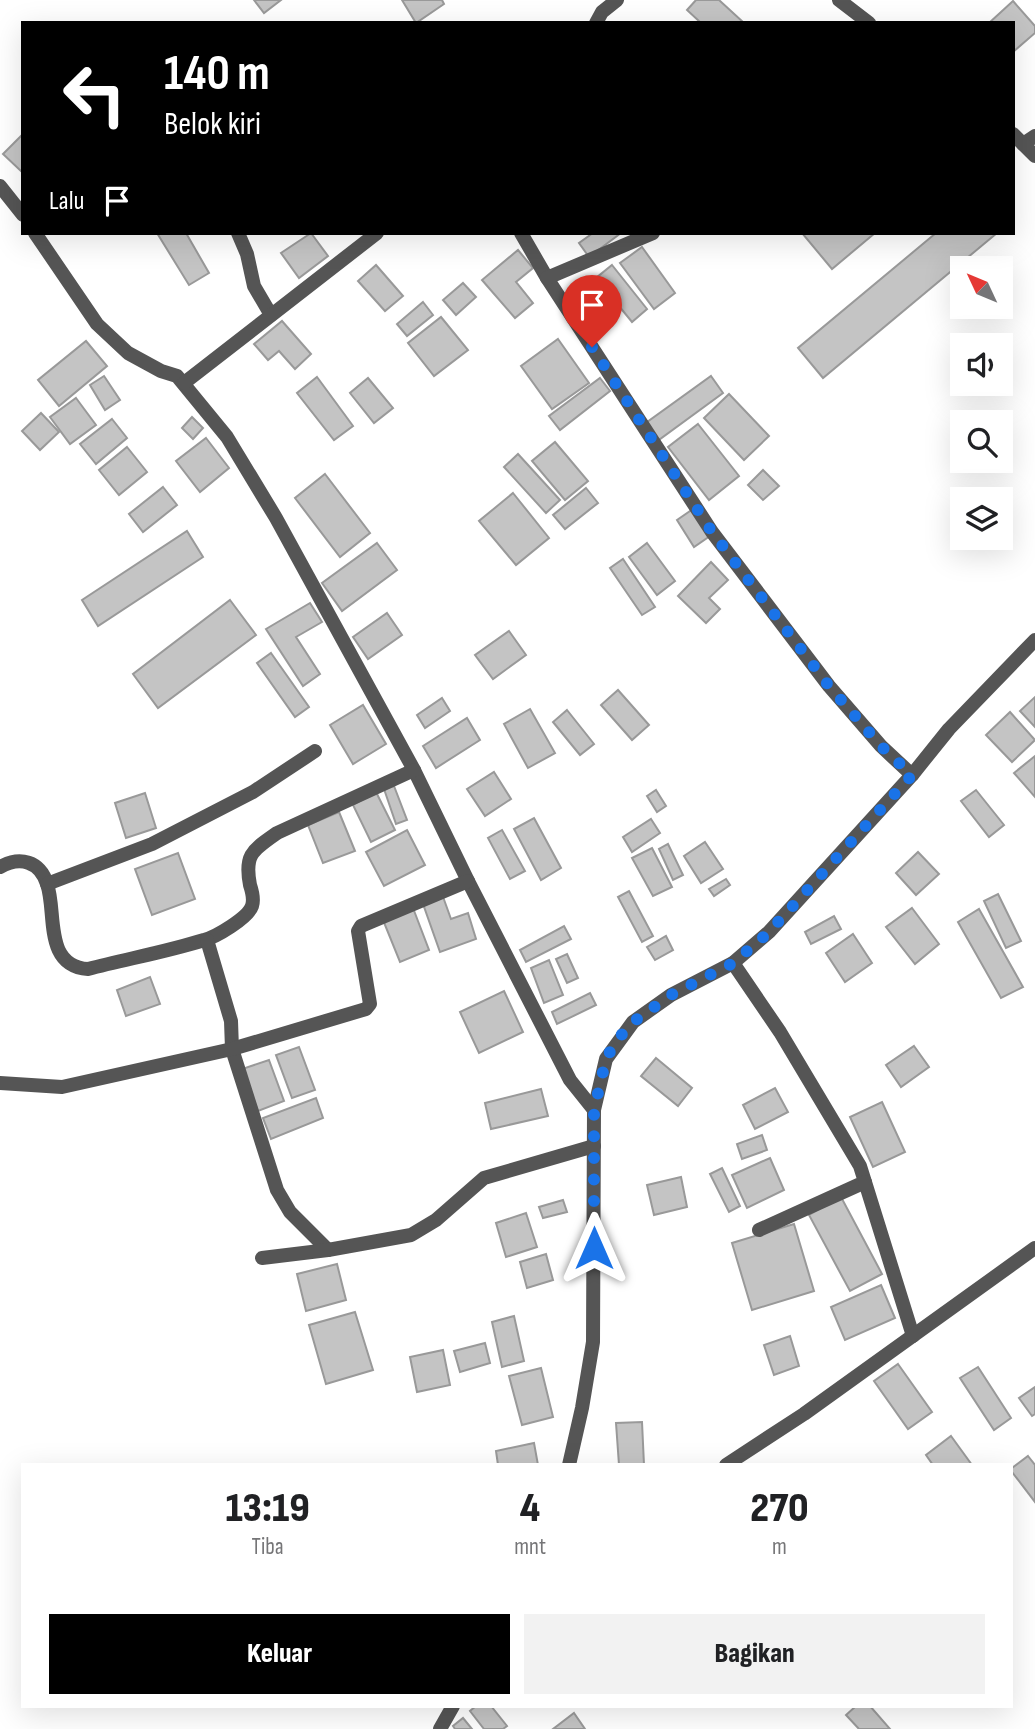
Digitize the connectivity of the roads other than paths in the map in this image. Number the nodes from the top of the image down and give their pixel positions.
1 (617, 0) edge
2 (839, 0) edge
3 (597, 21) edge
4 (866, 21) edge
5 (1024, 138) edge
6 (1035, 156) edge
7 (0, 186) edge
8 (21, 212) edge
9 (36, 235) edge
10 (239, 235) edge
11 (374, 235) edge
12 (521, 235) edge
13 (648, 235) edge
14 (547, 278) junction
15 (271, 315) junction
16 (184, 383) junction
17 (1035, 640) edge
18 (315, 751) dead end
19 (414, 770) junction
20 (912, 775) junction
21 (0, 867) edge
22 (468, 881) junction
23 (47, 884) junction
24 (207, 940) junction
25 (733, 963) junction
26 (232, 1049) junction
27 (0, 1083) edge
28 (594, 1110) junction
29 (594, 1146) junction
30 (864, 1182) junction
31 (759, 1230) dead end
32 (1035, 1248) edge
33 (328, 1250) junction
34 (262, 1258) dead end
35 (913, 1336) junction
36 (569, 1463) edge
37 (729, 1463) edge
38 (452, 1708) edge
39 (440, 1729) edge

1 - 3 street
2 - 4 street
5 - 6 street
7 - 8 street
9 - 16 street
10 - 15 street
11 - 15 street
12 - 14 street
13 - 14 street
14 - 20 street
15 - 16 street
16 - 19 street
17 - 20 street
18 - 23 street
19 - 22 street
19 - 24 street
20 - 25 street
21 - 23 street
22 - 26 street
22 - 28 street
23 - 24 street
24 - 26 street
25 - 28 street
25 - 30 street
26 - 27 street
26 - 33 street
28 - 29 street
29 - 33 street
29 - 36 street
30 - 31 street
30 - 35 street
32 - 35 street
33 - 34 street
35 - 37 street
38 - 39 street

